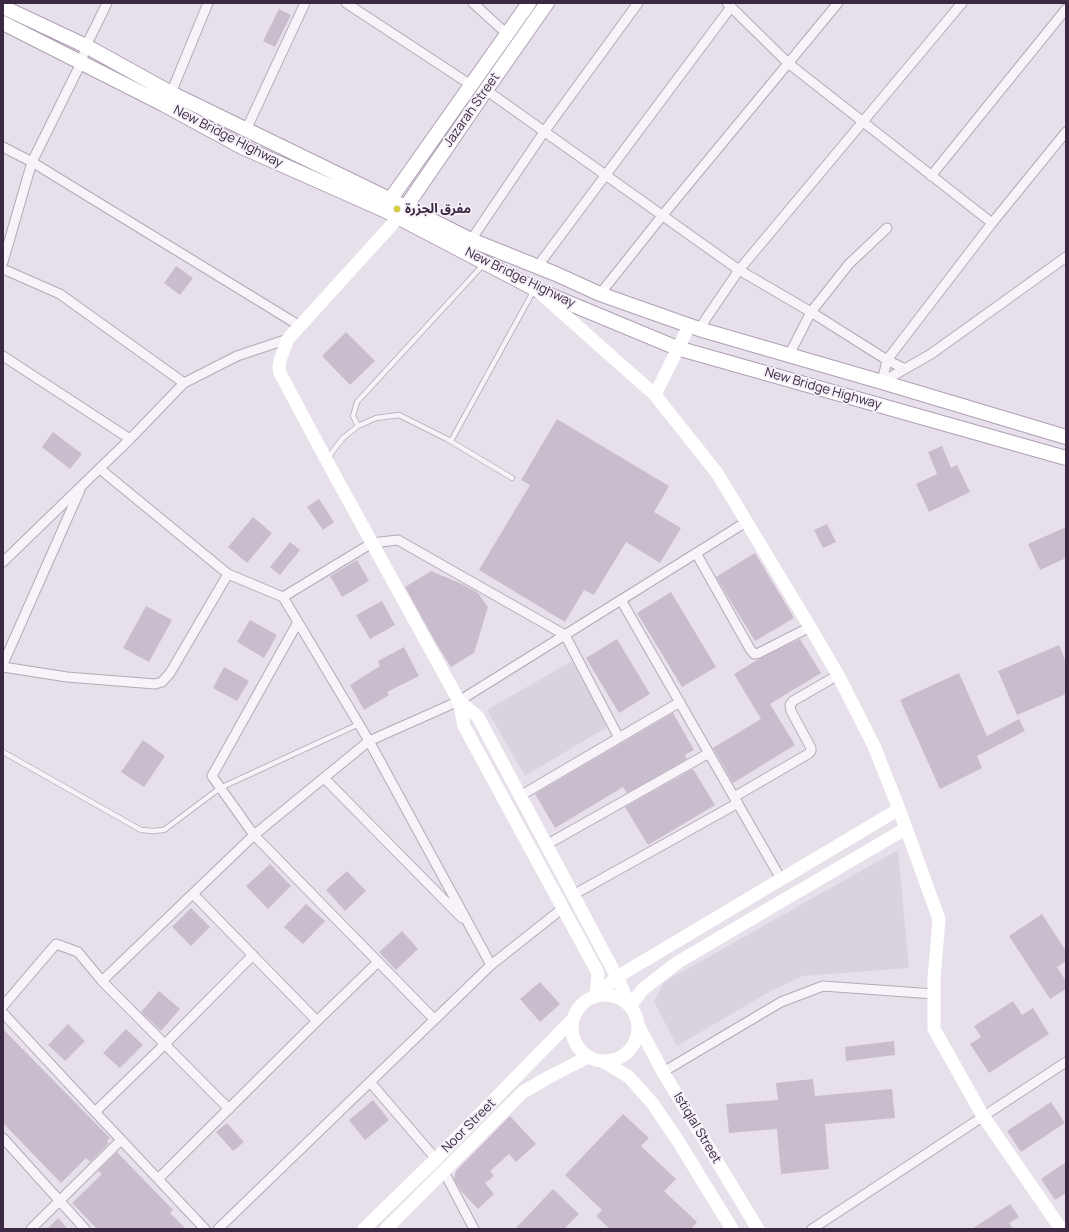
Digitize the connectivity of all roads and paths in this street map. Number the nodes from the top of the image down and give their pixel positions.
1 (107, 3) edge
2 (208, 3) edge
3 (305, 3) edge
4 (346, 3) edge
5 (473, 3) edge
6 (529, 3) edge
7 (548, 3) edge
8 (638, 3) edge
9 (838, 3) edge
10 (962, 3) edge
11 (729, 5) edge
12 (3, 7) edge
13 (1066, 9) edge
14 (3, 24) edge
15 (507, 34) junction
16 (86, 46) junction
17 (81, 63) junction
18 (788, 63) junction
19 (471, 85) junction
20 (486, 90) junction
21 (171, 93) junction
22 (863, 122) junction
23 (246, 130) junction
24 (544, 132) junction
25 (1066, 132) edge
26 (3, 147) edge
27 (32, 162) junction
28 (605, 175) junction
29 (931, 176) junction
30 (387, 205) junction
31 (402, 212) junction
32 (662, 216) junction
33 (992, 223) junction
34 (886, 228) dead end
35 (471, 240) junction
36 (1066, 258) edge
37 (3, 262) edge
38 (485, 262) junction
39 (537, 267) junction
40 (3, 269) edge
41 (739, 270) junction
42 (534, 289) junction
43 (600, 294) junction
44 (811, 312) junction
45 (300, 326) junction
46 (694, 327) junction
47 (288, 339) junction
48 (677, 348) junction
49 (3, 356) edge
50 (789, 356) junction
51 (888, 360) junction
52 (905, 368) junction
53 (882, 382) junction
54 (184, 383) junction
55 (655, 395) junction
56 (358, 426) junction
57 (1066, 437) edge
58 (130, 439) junction
59 (451, 442) junction
60 (1066, 458) edge
61 (328, 463) junction
62 (100, 469) junction
63 (512, 478) dead end
64 (82, 486) junction
65 (746, 522) junction
66 (372, 543) junction
67 (696, 553) junction
68 (3, 562) edge
69 (228, 574) junction
70 (283, 598) junction
71 (621, 600) junction
72 (298, 622) junction
73 (810, 627) junction
74 (564, 635) junction
75 (3, 666) edge
76 (838, 675) junction
77 (459, 702) junction
78 (680, 702) junction
79 (358, 724) junction
80 (619, 738) junction
81 (369, 741) junction
82 (3, 752) edge
83 (709, 752) junction
84 (324, 778) junction
85 (220, 788) junction
86 (520, 796) junction
87 (736, 800) junction
88 (899, 809) junction
89 (905, 829) junction
90 (254, 835) junction
91 (546, 845) junction
92 (782, 879) junction
93 (193, 894) junction
94 (573, 895) junction
95 (563, 908) junction
96 (470, 926) junction
97 (253, 955) junction
98 (378, 962) junction
99 (491, 965) junction
100 (618, 977) junction
101 (102, 981) junction
102 (934, 994) junction
103 (596, 996) junction
104 (3, 1006) edge
105 (630, 1006) junction
106 (3, 1013) edge
107 (434, 1019) junction
108 (572, 1020) junction
109 (317, 1021) junction
110 (638, 1025) junction
111 (165, 1044) junction
112 (588, 1057) junction
113 (604, 1062) junction
114 (1066, 1062) edge
115 (663, 1072) junction
116 (370, 1082) junction
117 (230, 1109) junction
118 (94, 1112) junction
119 (983, 1116) junction
120 (3, 1138) edge
121 (121, 1140) junction
122 (436, 1160) junction
123 (444, 1172) junction
124 (158, 1180) junction
125 (60, 1201) junction
126 (31, 1229) edge
127 (85, 1229) edge
128 (205, 1229) edge
129 (218, 1229) edge
130 (364, 1229) edge
131 (386, 1229) edge
132 (474, 1229) edge
133 (732, 1229) edge
134 (758, 1229) edge
135 (812, 1229) edge
136 (1061, 1229) edge

1 - 16 street
2 - 21 street
3 - 23 street
4 - 19 street
5 - 15 street
6 - 15 main road, Jazarah Street
7 - 20 main road, Jazarah Street
8 - 24 street
9 - 18 street
10 - 22 street
11 - 18 street
11 - 28 street
12 - 16 main road, New Bridge Highway
13 - 29 street
14 - 17 main road, New Bridge Highway
15 - 19 main road, Jazarah Street
16 - 17 street
16 - 21 main road, New Bridge Highway
17 - 27 street
17 - 30 main road, New Bridge Highway
18 - 22 street
18 - 32 street
19 - 30 main road, Jazarah Street
20 - 24 street
20 - 31 main road, Jazarah Street
21 - 23 main road, New Bridge Highway
22 - 29 street
22 - 41 street
23 - 30 main road, New Bridge Highway
24 - 28 street
24 - 35 street
25 - 33 street
26 - 27 street
27 - 37 street
27 - 45 street
28 - 32 street
28 - 39 street
29 - 33 street
30 - 31 main road, New Bridge Highway
31 - 35 main road, New Bridge Highway
31 - 38 main road, New Bridge Highway
31 - 45 street
32 - 41 street
32 - 43 street
33 - 51 street
34 - 44 street
35 - 39 main road, New Bridge Highway
36 - 52 street
38 - 42 main road, New Bridge Highway
38 - 56 lane
39 - 43 main road, New Bridge Highway
40 - 54 street
41 - 44 street
41 - 46 street
42 - 48 main road, New Bridge Highway
42 - 55 street
42 - 59 lane
43 - 46 main road, New Bridge Highway
44 - 50 street
44 - 51 street
45 - 47 street
46 - 48 street
46 - 50 main road, New Bridge Highway
47 - 54 street
47 - 61 street
48 - 55 street
48 - 60 main road, New Bridge Highway
49 - 58 street
50 - 53 main road, New Bridge Highway
51 - 52 street
51 - 53 street
52 - 53 street
53 - 57 main road, New Bridge Highway
54 - 58 street
55 - 65 street
56 - 59 lane
56 - 61 lane
58 - 62 street
59 - 63 lane
61 - 66 street
62 - 64 street
62 - 69 street
64 - 68 street
64 - 75 street
65 - 67 street
65 - 73 street
66 - 70 street
66 - 74 street
66 - 77 street
67 - 71 street
67 - 73 street
69 - 70 street
69 - 75 street
70 - 72 street
71 - 74 street
71 - 78 street
72 - 79 street
72 - 85 street
73 - 76 street
74 - 77 street
74 - 80 street
76 - 87 street
76 - 88 street
77 - 81 street
77 - 86 street
77 - 95 street
78 - 80 street
78 - 83 street
79 - 81 street
79 - 85 lane
80 - 86 street
81 - 84 street
81 - 96 street
82 - 85 lane
83 - 87 street
83 - 91 street
84 - 90 street
84 - 96 street
85 - 90 street
86 - 91 street
87 - 92 street
87 - 94 street
88 - 89 street
88 - 92 street
89 - 102 street
89 - 105 street
90 - 93 street
90 - 98 street
91 - 94 street
92 - 100 street
93 - 97 street
93 - 101 street
94 - 100 street
95 - 99 street
95 - 103 street
96 - 99 street
97 - 109 street
97 - 111 street
98 - 107 street
98 - 109 street
99 - 107 street
100 - 103 street
100 - 105 street
101 - 104 street
101 - 111 street
102 - 115 street
102 - 119 street
103 - 105 street
103 - 108 street
105 - 110 street
106 - 118 street
107 - 116 street
108 - 112 street
108 - 122 street, Noor Street
109 - 117 street
110 - 113 street
110 - 115 street, Istiqlal Street
111 - 117 street
111 - 118 street
112 - 113 street
112 - 123 street, Noor Street
113 - 133 street, Istiqlal Street
114 - 119 street
115 - 134 street, Istiqlal Street
116 - 122 street
116 - 129 street
117 - 124 street
118 - 121 street
119 - 135 street
119 - 136 street
120 - 125 street
121 - 124 street
121 - 125 street
122 - 130 street, Noor Street
123 - 131 street, Noor Street
123 - 132 street
124 - 128 street
125 - 126 street
125 - 127 street

